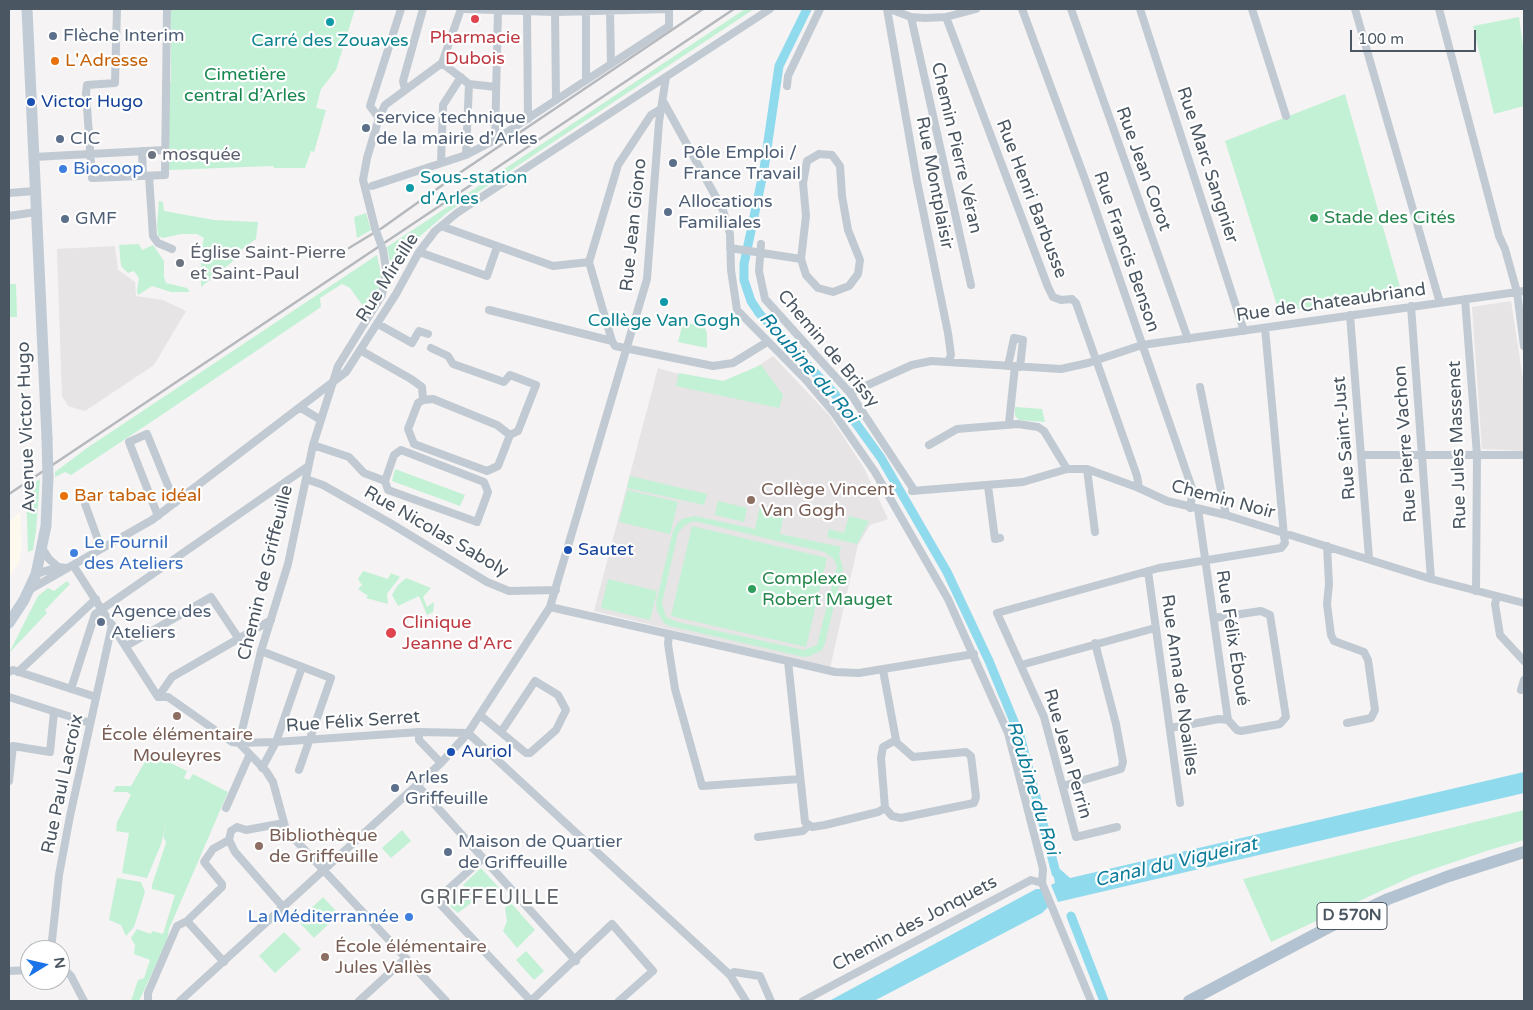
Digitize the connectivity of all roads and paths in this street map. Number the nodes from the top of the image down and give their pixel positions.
1 (27, 9) edge
2 (117, 9) edge
3 (167, 9) edge
4 (401, 9) edge
5 (423, 9) edge
6 (463, 9) edge
7 (669, 9) edge
8 (770, 9) edge
9 (820, 9) edge
10 (888, 9) edge
11 (976, 9) edge
12 (1022, 9) edge
13 (1071, 9) edge
14 (1140, 9) edge
15 (1252, 9) edge
16 (1355, 9) edge
17 (1439, 9) edge
18 (498, 10) edge
19 (610, 10) junction
20 (527, 11) junction
21 (556, 12) junction
22 (586, 12) junction
23 (911, 17) junction
24 (946, 17) junction
25 (442, 63) junction
26 (612, 64) junction
27 (461, 77) junction
28 (666, 77) junction
29 (586, 80) junction
30 (469, 84) junction
31 (787, 86) dead end
32 (496, 87) junction
33 (405, 90) junction
34 (556, 100) junction
35 (663, 100) junction
36 (661, 110) junction
37 (1286, 116) dead end
38 (379, 118) junction
39 (528, 119) junction
40 (495, 140) junction
41 (165, 150) junction
42 (142, 151) junction
43 (90, 154) junction
44 (466, 155) junction
45 (34, 157) junction
46 (441, 163) junction
47 (146, 176) junction
48 (372, 186) dead end
49 (35, 191) junction
50 (9, 193) edge
51 (36, 212) junction
52 (9, 216) edge
53 (441, 226) junction
54 (762, 244) dead end
55 (497, 247) junction
56 (172, 249) dead end
57 (734, 249) junction
58 (419, 252) junction
59 (759, 253) junction
60 (801, 259) junction
61 (589, 262) junction
62 (971, 285) dead end
63 (1521, 291) edge
64 (1465, 299) junction
65 (1440, 302) junction
66 (1411, 306) junction
67 (489, 310) dead end
68 (1350, 315) junction
69 (378, 324) junction
70 (1265, 328) junction
71 (1244, 330) junction
72 (428, 334) dead end
73 (1188, 339) junction
74 (612, 341) junction
75 (767, 342) junction
76 (1142, 345) junction
77 (1524, 346) edge
78 (431, 348) dead end
79 (628, 348) junction
80 (360, 350) junction
81 (1096, 360) junction
82 (948, 362) junction
83 (1015, 366) junction
84 (333, 382) junction
85 (1200, 386) dead end
86 (850, 393) junction
87 (423, 400) junction
88 (301, 408) junction
89 (321, 420) junction
90 (1009, 423) junction
91 (510, 435) junction
92 (313, 445) junction
93 (929, 445) dead end
94 (1477, 454) junction
95 (1362, 455) junction
96 (1422, 455) junction
97 (1524, 455) edge
98 (307, 467) junction
99 (1067, 469) junction
100 (1087, 469) junction
101 (306, 479) junction
102 (385, 481) junction
103 (988, 486) junction
104 (1139, 488) junction
105 (913, 491) joint
106 (175, 503) junction
107 (86, 504) dead end
108 (1194, 508) junction
109 (1226, 515) junction
110 (158, 516) junction
111 (1095, 532) dead end
112 (1284, 532) junction
113 (1000, 538) dead end
114 (1327, 546) junction
115 (42, 548) junction
116 (101, 548) junction
117 (1369, 558) junction
118 (1204, 561) junction
119 (70, 566) junction
120 (58, 567) junction
121 (1148, 571) junction
122 (36, 574) junction
123 (1431, 579) junction
124 (29, 590) junction
125 (556, 590) junction
126 (1476, 591) junction
127 (1497, 598) junction
128 (96, 599) junction
129 (1524, 603) edge
130 (550, 607) junction
131 (102, 608) junction
132 (1214, 618) junction
133 (271, 620) junction
134 (9, 623) edge
135 (112, 625) junction
136 (1155, 628) junction
137 (669, 634) junction
138 (239, 639) junction
139 (1095, 643) junction
140 (126, 646) junction
141 (261, 651) junction
142 (974, 654) junction
143 (788, 661) junction
144 (1524, 661) edge
145 (1022, 665) junction
146 (302, 667) junction
147 (883, 670) junction
148 (13, 671) edge
149 (1524, 680) edge
150 (71, 689) junction
151 (1521, 690) dead end
152 (158, 696) junction
153 (9, 697) edge
154 (96, 697) junction
155 (54, 712) junction
156 (480, 715) junction
157 (1228, 720) junction
158 (90, 723) junction
159 (1347, 723) dead end
160 (1170, 728) junction
161 (419, 732) junction
162 (501, 732) junction
163 (468, 733) junction
164 (309, 740) junction
165 (896, 740) junction
166 (276, 742) junction
167 (239, 744) junction
168 (249, 756) junction
169 (441, 763) junction
170 (262, 768) junction
171 (298, 770) dead end
172 (800, 779) junction
173 (9, 782) edge
174 (417, 785) junction
175 (1063, 786) junction
176 (1180, 803) dead end
177 (226, 808) dead end
178 (885, 808) junction
179 (284, 822) junction
180 (806, 824) junction
181 (1118, 827) dead end
182 (758, 837) dead end
183 (229, 840) junction
184 (1524, 852) edge
185 (483, 858) junction
186 (324, 870) junction
187 (1043, 885) junction
188 (283, 906) junction
189 (187, 921) junction
190 (52, 940) edge
191 (406, 958) junction
192 (576, 961) junction
193 (224, 962) junction
194 (70, 975) edge
195 (730, 975) junction
196 (84, 1001) edge
197 (148, 1001) edge
198 (180, 1001) edge
199 (359, 1001) edge
200 (446, 1001) edge
201 (531, 1001) edge
202 (619, 1001) edge
203 (746, 1001) edge
204 (771, 1001) edge
205 (803, 1001) edge
206 (1091, 1001) edge
207 (1189, 1001) edge

1 - 45 main road, Avenue Victor Hugo
2 - 43 street
3 - 41 street
4 - 38 street
5 - 33 street
6 - 18 street
6 - 25 street
7 - 19 street
7 - 26 street
8 - 28 street, Rue Mireille
9 - 31 street
10 - 23 street
10 - 82 street, Rue Montplaisir
11 - 24 street
12 - 76 street, Rue Francis Benson
13 - 73 street, Rue Jean Corot
14 - 71 street, Rue Marc Sangnier
15 - 37 street
16 - 65 street
17 - 63 street
18 - 20 street
18 - 32 street
19 - 22 street
19 - 26 street
20 - 21 street
20 - 39 street
21 - 22 street
21 - 34 street
22 - 29 street
23 - 24 street
23 - 62 street, Chemin Pierre Véran
24 - 81 street, Rue Henri Barbusse
25 - 27 street
25 - 33 street
26 - 29 street
27 - 30 street
27 - 46 street
28 - 35 street, Rue Jean Giono
28 - 53 street, Rue Mireille
29 - 34 street
30 - 32 street
30 - 44 street
32 - 40 street
33 - 38 street
34 - 39 street
35 - 36 street, Rue Jean Giono
35 - 57 street
36 - 61 street
36 - 79 street, Rue Jean Giono
38 - 84 street, Chemin de Griffeuille, bridge
39 - 40 street
40 - 44 street
41 - 42 street
41 - 47 street
42 - 43 street
42 - 47 street
43 - 45 street
43 - 47 street
44 - 46 street
45 - 49 main road, Avenue Victor Hugo
46 - 48 street
47 - 56 street
49 - 50 street
49 - 51 main road, Avenue Victor Hugo
51 - 52 street
51 - 115 main road, Avenue Victor Hugo, bridge
53 - 55 street
53 - 58 street, Rue Mireille
54 - 59 street, Chemin de Brissy
55 - 58 street
55 - 61 street
57 - 59 street
57 - 75 street
58 - 69 street, Rue Mireille
59 - 60 street
59 - 86 street, Chemin de Brissy
60 - 60 street
61 - 74 street
63 - 64 street, Rue de Chateaubriand
63 - 77 street
64 - 65 street, Rue de Chateaubriand
64 - 94 street, Rue Jules Massenet
65 - 66 street, Rue de Chateaubriand
66 - 68 street, Rue de Chateaubriand
66 - 96 street, Rue Pierre Vachon
67 - 74 street
68 - 70 street, Rue de Chateaubriand
68 - 95 street, Rue Saint-Just
69 - 72 street
69 - 80 street, Rue Mireille
70 - 71 street, Rue de Chateaubriand
70 - 112 street
71 - 73 street, Rue de Chateaubriand
73 - 76 street, Rue de Chateaubriand
74 - 79 street
75 - 79 street
75 - 142 street
76 - 81 street, Rue de Chateaubriand
76 - 108 street, Rue Francis Benson
78 - 91 street
79 - 125 street, Rue Jean Giono
80 - 84 street, Rue Mireille
80 - 87 street
81 - 83 street, Rue de Chateaubriand
81 - 104 street, Rue Henri Barbusse
82 - 83 street, Rue de Chateaubriand
82 - 86 street, Rue de Chateaubriand
83 - 90 street
84 - 88 street, Rue Mireille
84 - 89 street, Chemin de Griffeuille
85 - 109 street
86 - 105 street, Chemin de Brissy
87 - 91 street
87 - 91 street
88 - 89 street
88 - 106 street, Rue Mireille
89 - 92 street, Chemin de Griffeuille
90 - 93 street
90 - 99 street
92 - 98 street, Chemin de Griffeuille
92 - 102 street
94 - 96 street
94 - 97 street
94 - 126 street, Rue Jules Massenet
95 - 96 street
95 - 117 street, Rue Saint-Just
96 - 123 street, Rue Pierre Vachon
98 - 101 street, Chemin de Griffeuille
98 - 131 street
99 - 100 street, Chemin Noir
99 - 103 street, Chemin Noir
100 - 104 street, Chemin Noir
100 - 111 street
101 - 125 street, Rue Nicolas Saboly
101 - 133 street, Chemin de Griffeuille
102 - 102 street
103 - 105 street, Chemin Noir
103 - 113 street
104 - 108 street, Chemin Noir
106 - 110 street, Rue Mireille
106 - 110 street
107 - 116 street
108 - 109 street, Chemin Noir
108 - 118 street, Rue Francis Benson
109 - 112 street, Chemin Noir
110 - 116 street, Rue Mireille
112 - 114 street, Chemin Noir
112 - 118 street
114 - 117 street, Chemin Noir
114 - 159 street
115 - 120 street
115 - 122 main road, Avenue Victor Hugo
116 - 119 street, Rue Mireille
117 - 123 street, Chemin Noir
118 - 121 street
118 - 132 street, Rue Félix Éboué
119 - 120 street
119 - 124 street, Rue Mireille
119 - 128 street
120 - 122 street
121 - 136 street, Rue Anna de Noailles
121 - 145 street, Rue Jean Perrin
122 - 124 main road, Avenue Victor Hugo
123 - 126 street, Chemin Noir
124 - 134 main road, Avenue Victor Hugo
125 - 130 street, Rue Jean Giono
126 - 127 street, Chemin Noir
127 - 129 street, Chemin Noir
127 - 144 street
128 - 131 street
128 - 148 street
130 - 137 street
130 - 156 street, Rue Jean Giono
131 - 135 street
131 - 150 street
132 - 157 street, Rue Félix Éboué
132 - 157 street
133 - 138 street
133 - 141 street, Chemin de Griffeuille
135 - 140 street
135 - 154 street, Rue Paul Lacroix
136 - 139 street
136 - 160 street, Rue Anna de Noailles
137 - 143 street
137 - 172 street
138 - 140 street
138 - 152 street
139 - 145 street
139 - 175 street
140 - 152 street
141 - 146 street
141 - 167 street, Chemin de Griffeuille
142 - 147 street
142 - 187 street
143 - 147 street
143 - 172 street
145 - 175 street, Rue Jean Perrin
146 - 164 street
146 - 166 street
147 - 165 street
148 - 150 street
149 - 151 street
150 - 154 street
152 - 167 street
153 - 155 street
154 - 158 street, Rue Paul Lacroix
155 - 158 street
155 - 173 street
156 - 162 street
156 - 163 street, Rue Jean Giono
157 - 160 street
158 - 190 street, Rue Paul Lacroix
160 - 176 street, Rue Anna de Noailles
161 - 163 street, Rue Félix Serret
161 - 164 street, Rue Félix Serret
161 - 169 street
162 - 162 street
163 - 169 street, Rue Jean Giono
163 - 195 street
164 - 166 street, Rue Félix Serret
164 - 171 street
165 - 178 street
165 - 178 street
166 - 167 street, Rue Félix Serret
166 - 170 street
167 - 168 street
168 - 170 street
168 - 177 street
169 - 174 street, Rue Jean Giono
170 - 179 street
172 - 180 street
174 - 185 street
174 - 186 street, Rue Jean Giono
175 - 181 street, Rue Jean Perrin
178 - 180 street
179 - 183 street
179 - 186 street
180 - 182 street
183 - 188 street
183 - 189 street
184 - 207 main road, D 570N
185 - 192 street
185 - 201 street
186 - 188 street, Rue Jean Giono
186 - 191 street
187 - 205 street, Chemin des Jonquets
187 - 206 street
188 - 193 street, Rue Jean Giono
189 - 193 street
189 - 197 street
191 - 199 street
191 - 200 street
192 - 201 street
192 - 202 street
193 - 198 street, Rue Jean Giono
194 - 196 street
195 - 203 street
195 - 204 street

